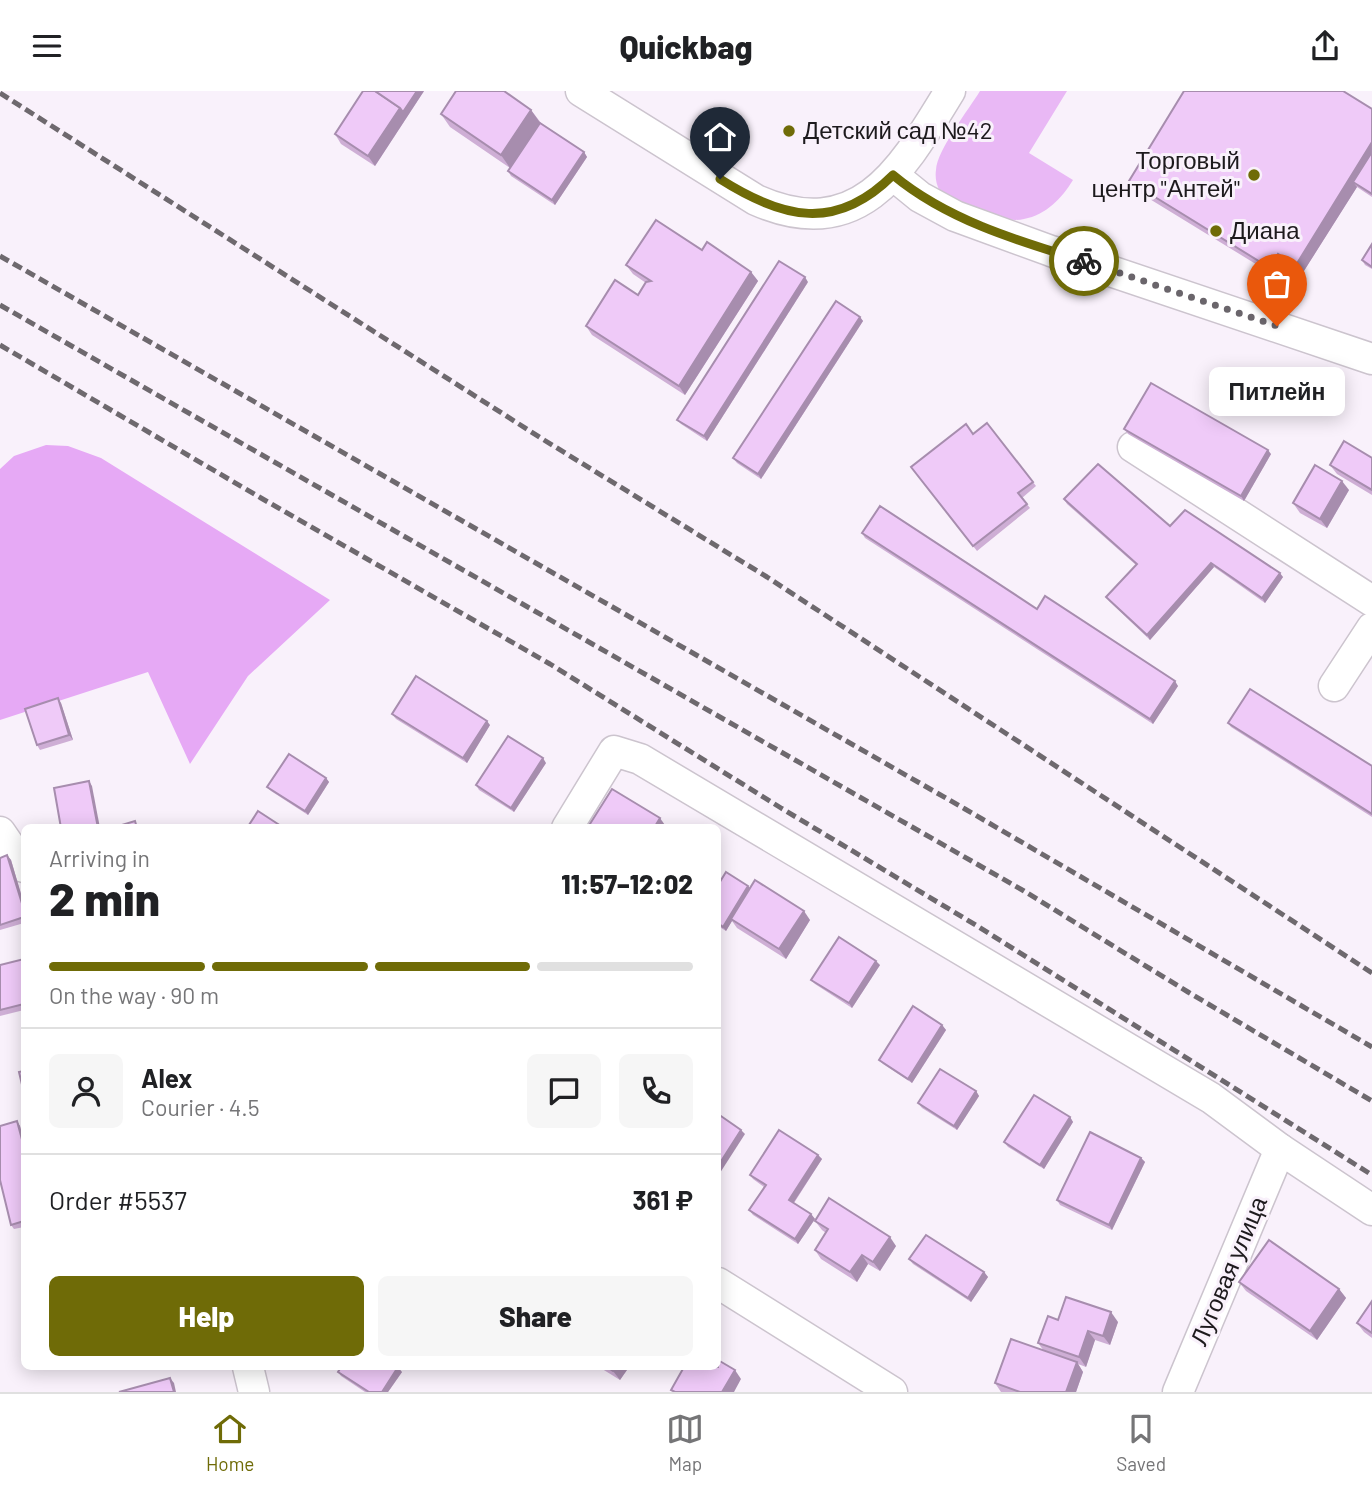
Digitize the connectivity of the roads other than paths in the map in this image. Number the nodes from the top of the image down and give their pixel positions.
1 (581, 91) edge
2 (950, 91) edge
3 (893, 175) junction
4 (1372, 359) edge
5 (1133, 447) dead end
6 (1372, 601) edge
7 (1372, 628) edge
8 (1334, 686) dead end
9 (569, 824) edge
10 (0, 832) edge
11 (21, 863) edge
12 (1280, 1149) junction
13 (1372, 1210) edge
14 (721, 1285) edge
15 (249, 1370) edge
16 (254, 1392) edge
17 (892, 1392) edge
18 (1178, 1392) edge

1 - 3 street
2 - 3 street
3 - 4 street
5 - 6 street
7 - 8 street
9 - 12 street
10 - 11 street
12 - 13 street
12 - 18 street, Луговая улица
14 - 17 street
15 - 16 street

